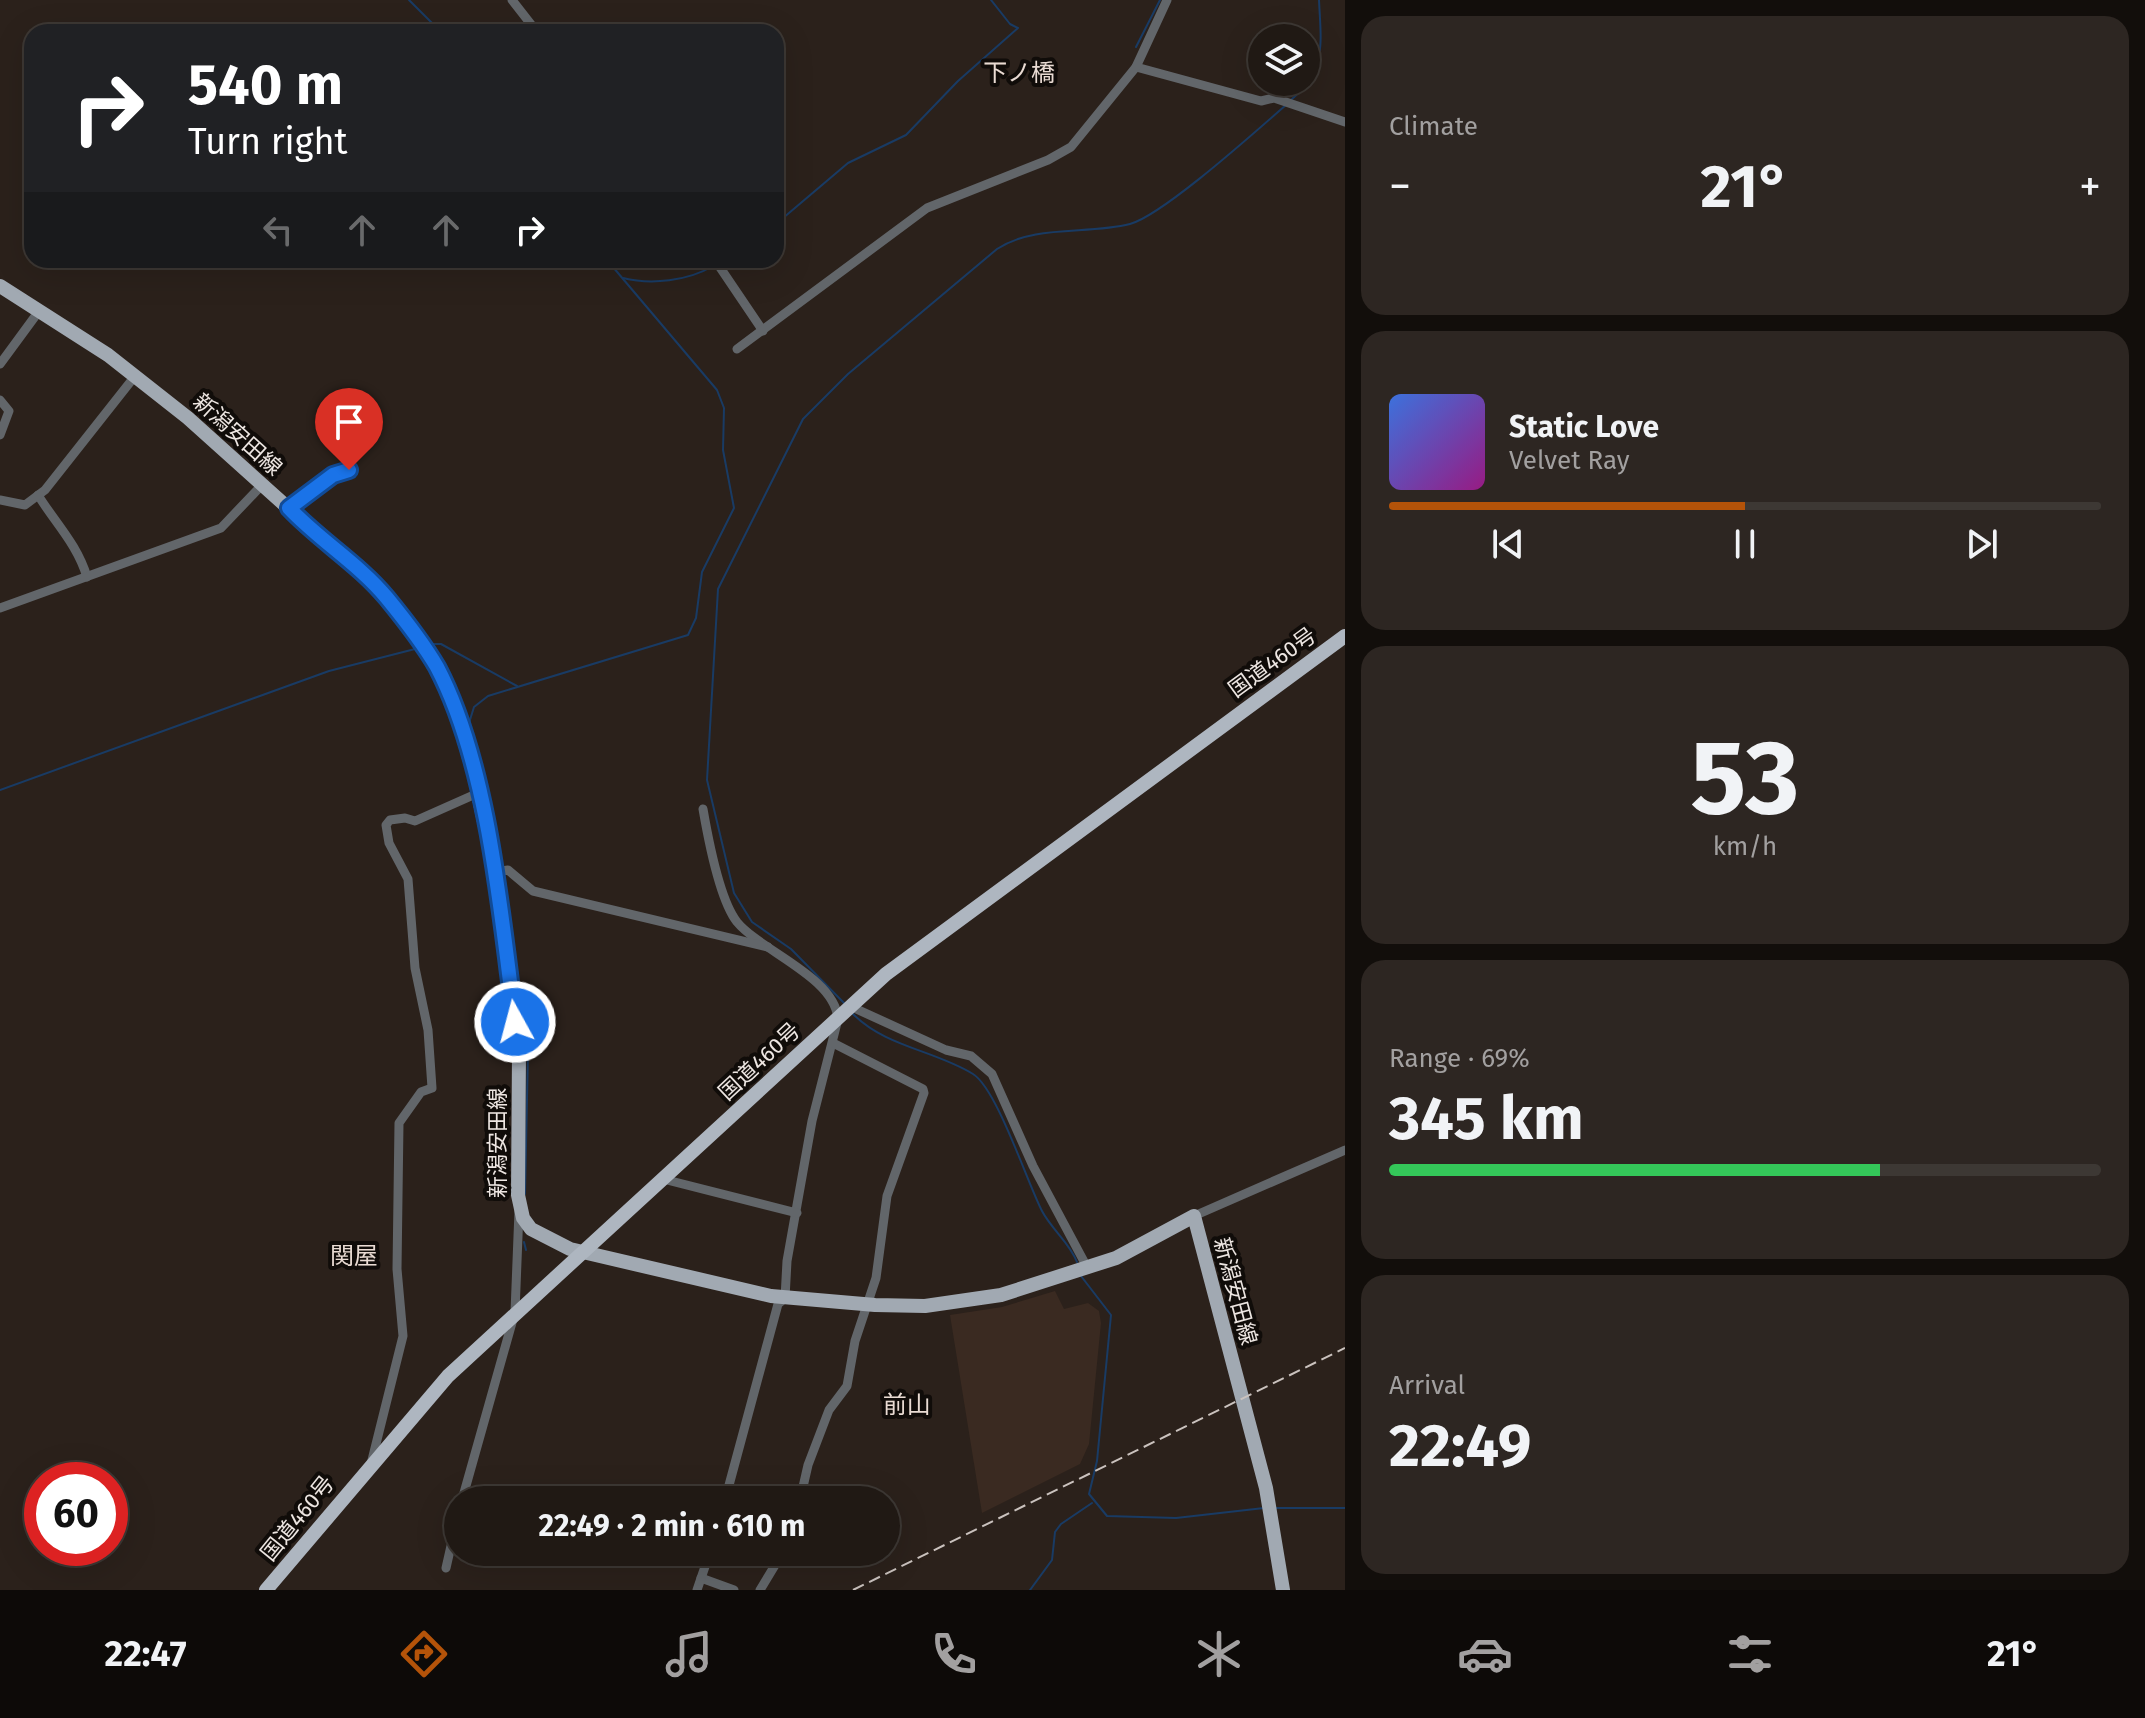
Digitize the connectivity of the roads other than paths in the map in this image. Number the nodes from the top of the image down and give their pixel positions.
1 (512, 0) edge
2 (1167, 0) edge
3 (531, 24) edge
4 (1136, 67) junction
5 (1345, 122) edge
6 (720, 268) edge
7 (0, 286) edge
8 (39, 311) junction
9 (763, 331) junction
10 (737, 349) dead end
11 (0, 364) edge
12 (135, 376) junction
13 (0, 400) edge
14 (0, 435) edge
15 (349, 470) dead end
16 (262, 485) junction
17 (38, 495) junction
18 (0, 500) edge
19 (289, 508) junction
20 (87, 577) junction
21 (0, 608) edge
22 (1345, 636) edge
23 (478, 793) junction
24 (703, 809) dead end
25 (495, 872) junction
26 (772, 948) junction
27 (844, 1014) junction
28 (833, 1043) junction
29 (1345, 1150) edge
30 (663, 1179) junction
31 (519, 1208) junction
32 (797, 1213) junction
33 (1194, 1216) junction
34 (586, 1251) junction
35 (1088, 1269) junction
36 (785, 1298) junction
37 (867, 1304) junction
38 (515, 1312) junction
39 (371, 1464) junction
40 (466, 1486) edge
41 (729, 1486) edge
42 (803, 1486) edge
43 (705, 1566) edge
44 (775, 1566) edge
45 (701, 1578) junction
46 (266, 1590) edge
47 (697, 1590) edge
48 (734, 1590) edge
49 (760, 1590) edge
50 (1283, 1590) edge

1 - 3 street
2 - 4 street
4 - 5 street
4 - 9 street
6 - 9 street
7 - 8 main road, 新潟安田線
8 - 11 street
8 - 12 main road, 新潟安田線
9 - 10 street
12 - 16 main road, 新潟安田線
12 - 17 street
13 - 14 street
15 - 19 street
16 - 19 main road, 新潟安田線
16 - 20 street
17 - 18 street
17 - 20 street
19 - 23 main road, 新潟安田線
20 - 21 street
22 - 27 highway, 国道460号
23 - 25 main road, 新潟安田線
23 - 39 street
24 - 26 street
25 - 26 street
25 - 31 main road, 新潟安田線
26 - 27 street
27 - 28 street
27 - 30 highway, 国道460号
27 - 35 street
28 - 32 street
28 - 37 street
29 - 33 street
30 - 32 street
30 - 34 highway, 国道460号
31 - 34 main road, 新潟安田線
31 - 38 street
32 - 36 street
33 - 35 main road, 新潟安田線
33 - 50 main road, 新潟安田線
34 - 36 main road, 新潟安田線
34 - 38 highway, 国道460号
35 - 37 main road, 新潟安田線
36 - 37 main road, 新潟安田線
36 - 41 street
37 - 42 street
38 - 39 highway, 国道460号
38 - 40 street
39 - 46 highway, 国道460号
43 - 45 street
44 - 49 street
45 - 47 street
45 - 48 street

